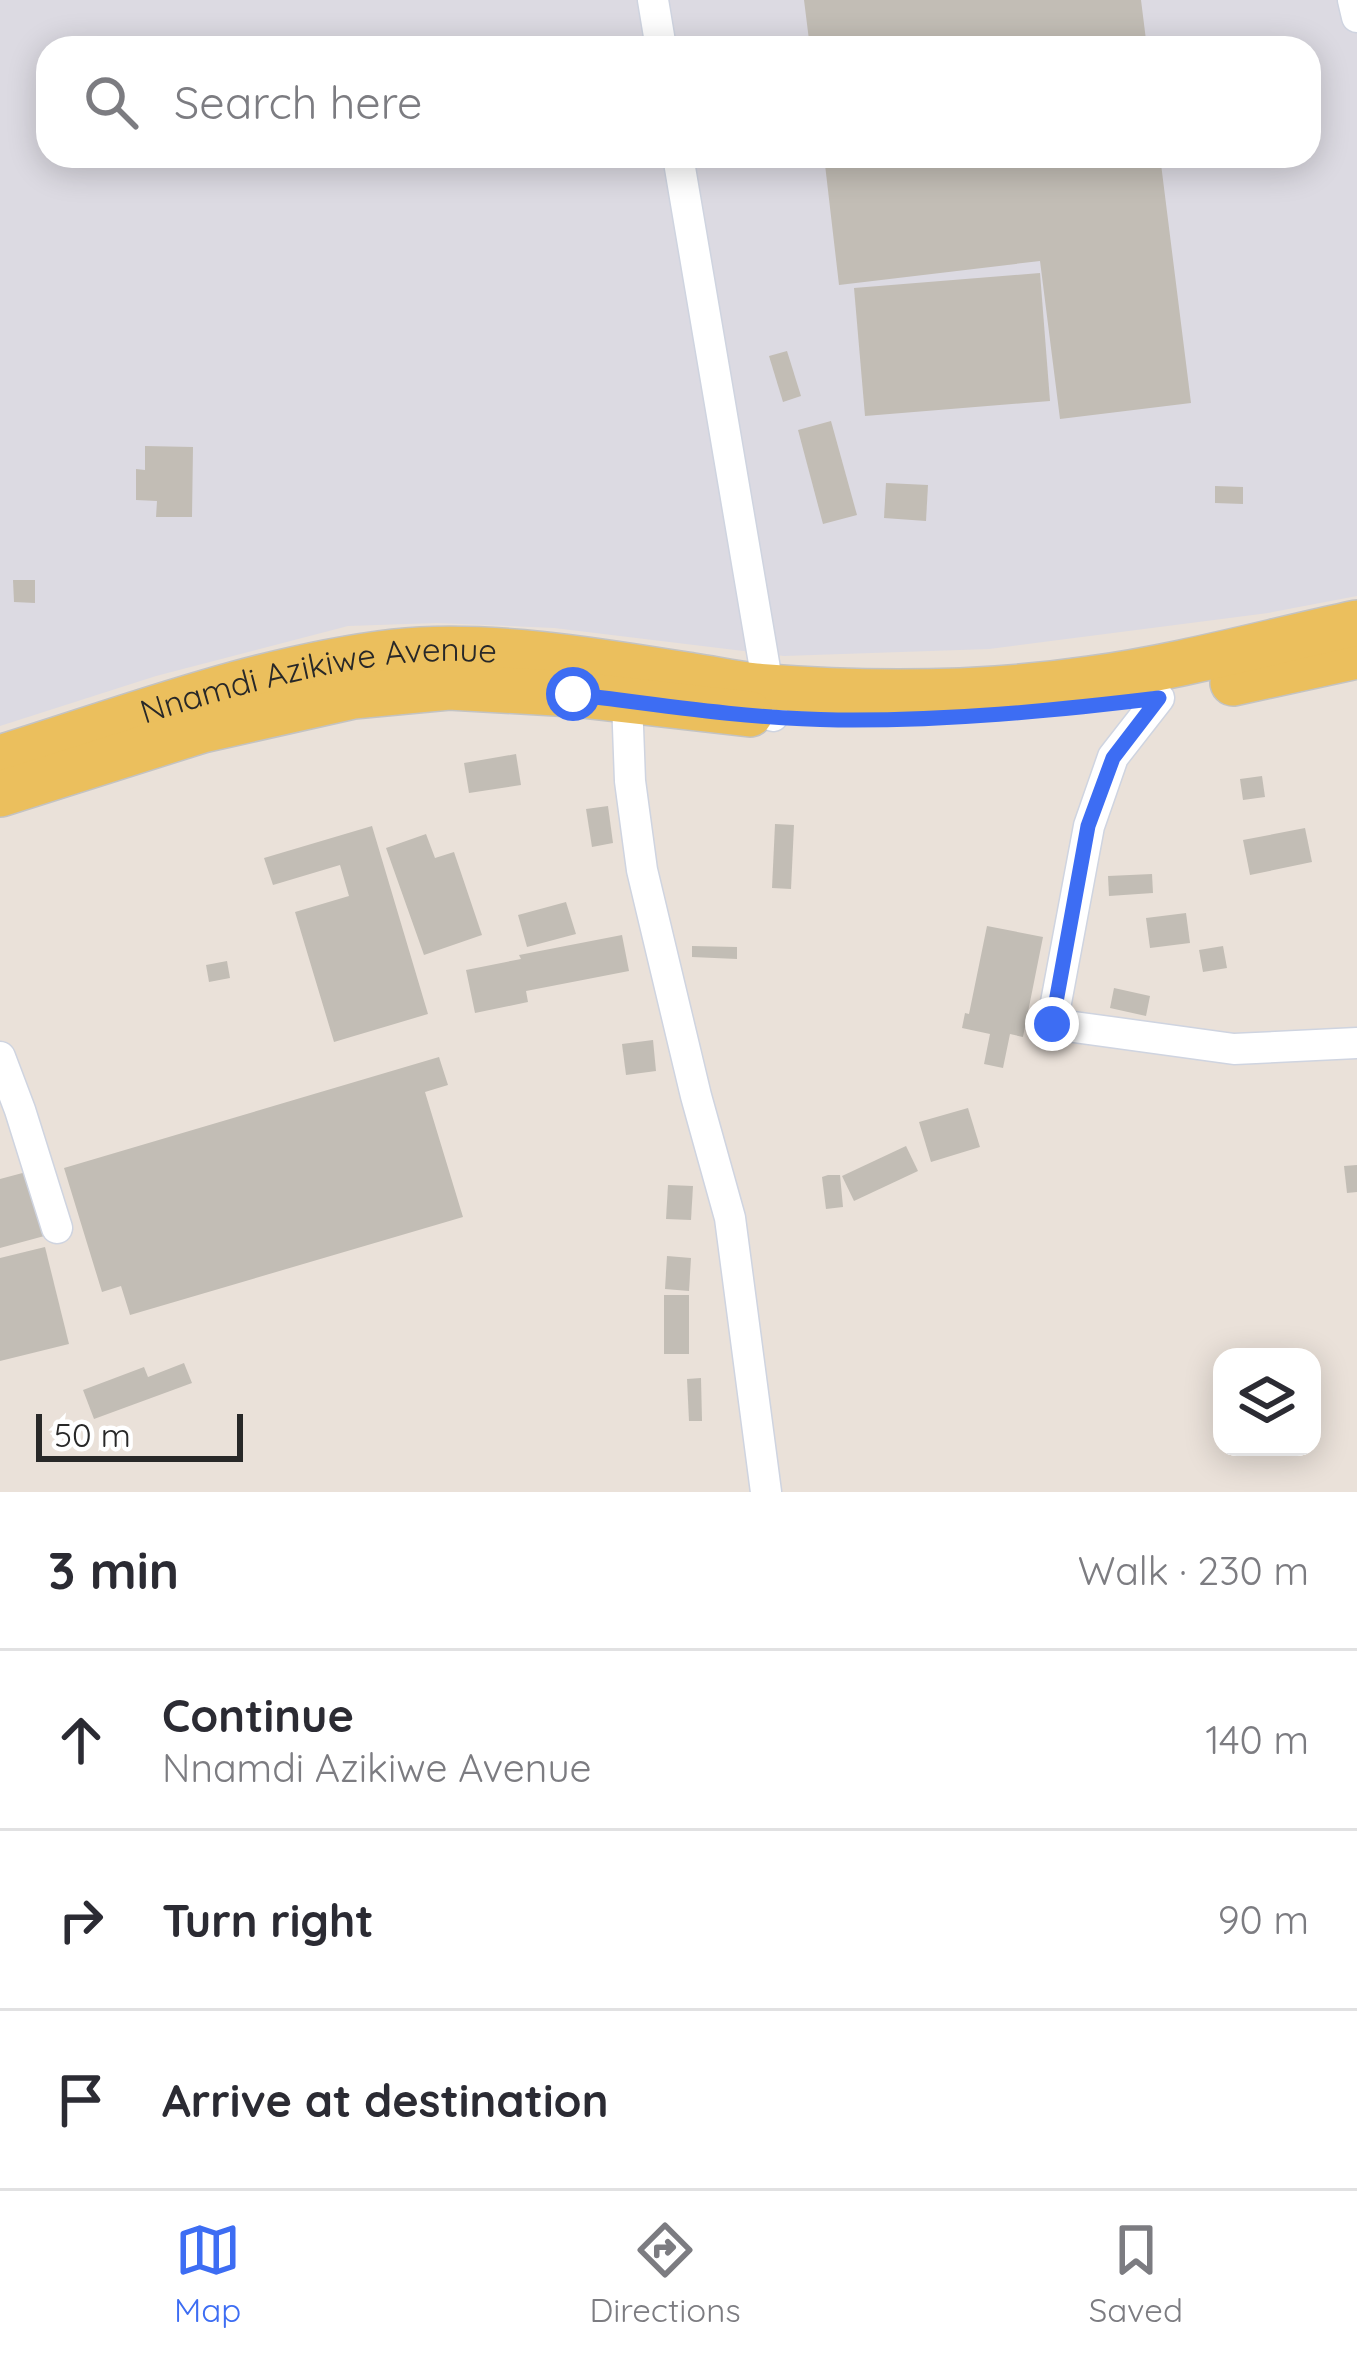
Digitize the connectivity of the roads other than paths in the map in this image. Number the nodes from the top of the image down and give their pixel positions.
1 (653, 0) edge
2 (1353, 0) edge
3 (1357, 17) edge
4 (659, 36) edge
5 (680, 168) edge
6 (1357, 623) edge
7 (1357, 656) edge
8 (1159, 698) junction
9 (627, 700) junction
10 (770, 701) junction
11 (0, 758) edge
12 (0, 794) edge
13 (1357, 1042) edge
14 (0, 1057) edge
15 (57, 1228) dead end
16 (766, 1492) edge

1 - 4 street
2 - 3 street
5 - 10 street
6 - 10 main road, Nnamdi Azikiwe Avenue
7 - 8 main road, Nnamdi Azikiwe Avenue
8 - 10 main road, Nnamdi Azikiwe Avenue
8 - 13 street
9 - 10 main road, Nnamdi Azikiwe Avenue
9 - 12 main road, Nnamdi Azikiwe Avenue
9 - 16 street
10 - 11 main road, Nnamdi Azikiwe Avenue
14 - 15 street

